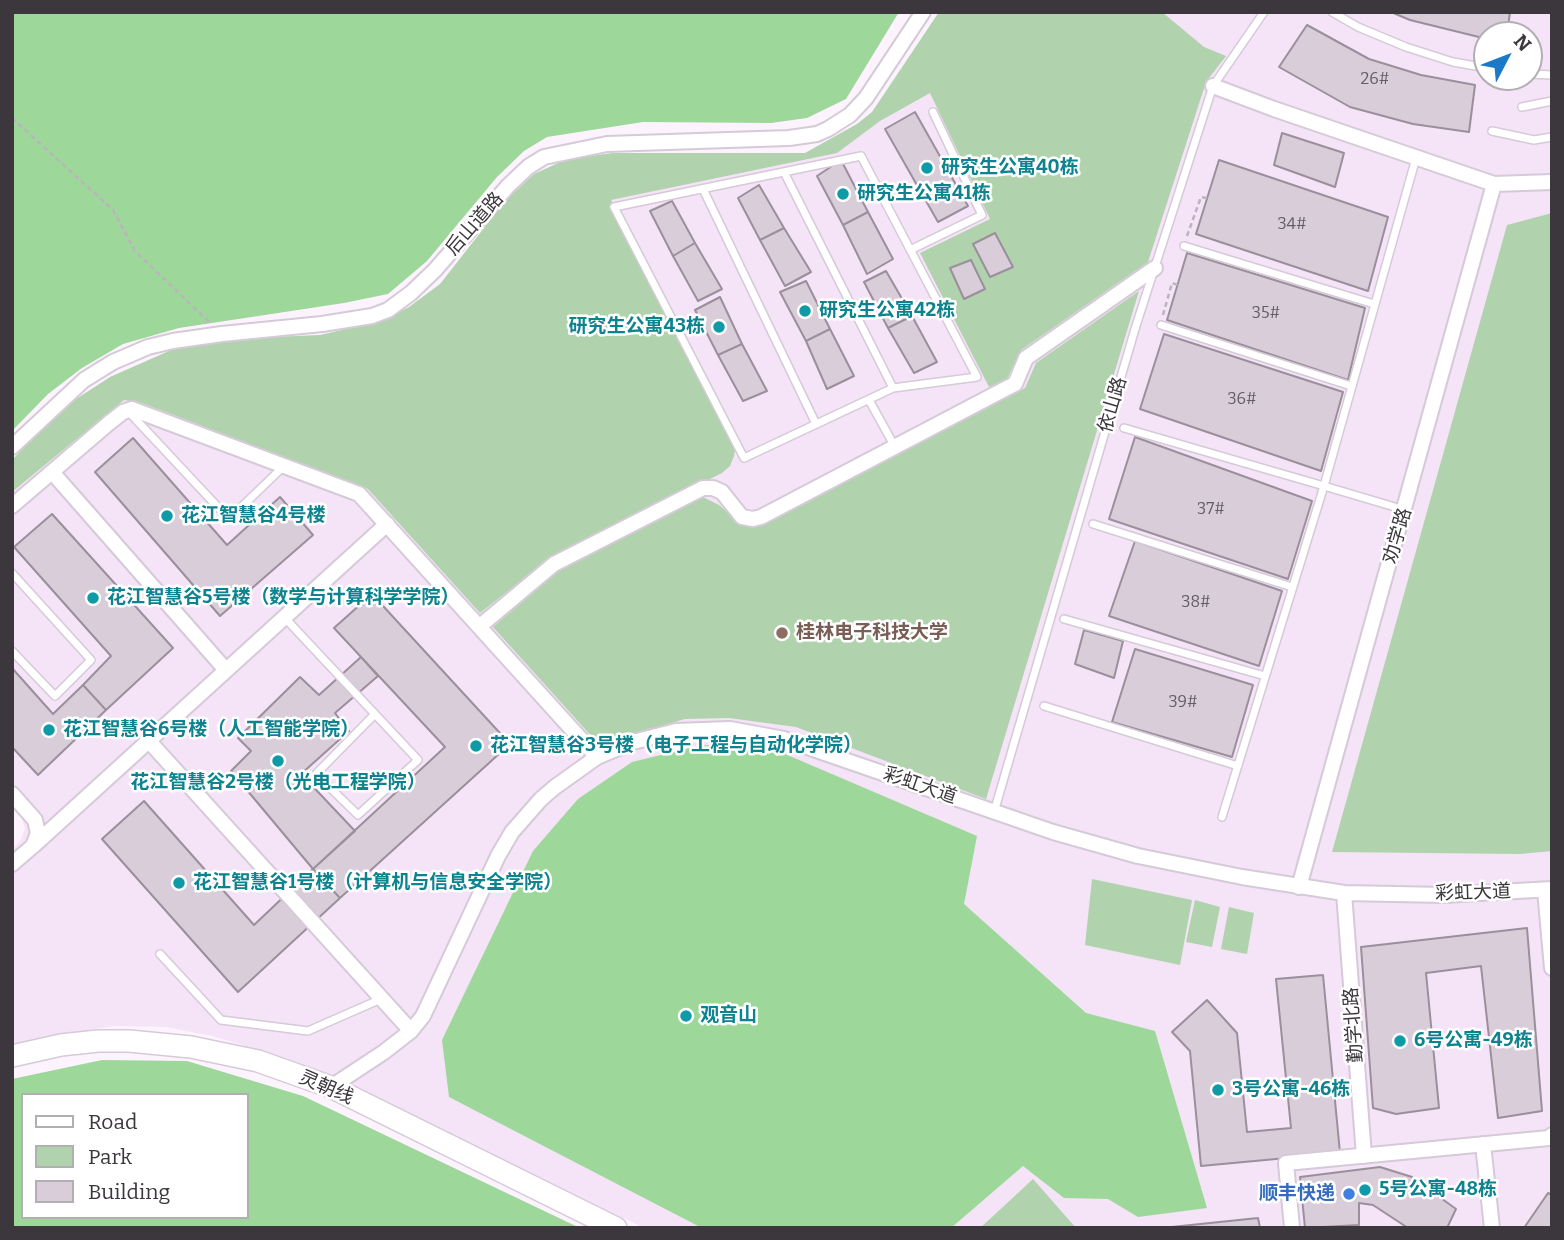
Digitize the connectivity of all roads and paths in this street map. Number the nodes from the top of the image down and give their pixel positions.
1 (923, 12) edge
2 (1264, 12) edge
3 (1332, 12) edge
4 (1473, 66) edge
5 (1213, 86) junction
6 (1552, 101) edge
7 (1521, 107) dead end
8 (933, 112) dead end
9 (12, 118) edge
10 (1492, 131) dead end
11 (1552, 136) edge
12 (1416, 157) junction
13 (784, 172) junction
14 (1552, 182) edge
15 (1494, 184) junction
16 (703, 189) junction
17 (1207, 198) dead end
18 (1184, 246) joint
19 (910, 250) junction
20 (1154, 268) junction
21 (1178, 285) dead end
22 (1374, 304) junction
23 (1161, 325) joint
24 (222, 334) junction
25 (1352, 386) junction
26 (893, 388) junction
27 (869, 400) junction
28 (127, 410) junction
29 (816, 424) junction
30 (1124, 428) dead end
31 (12, 447) edge
32 (895, 447) junction
33 (285, 466) junction
34 (52, 472) junction
35 (1324, 486) junction
36 (12, 506) edge
37 (1405, 510) junction
38 (387, 524) junction
39 (1093, 524) dead end
40 (12, 573) edge
41 (1292, 587) junction
42 (284, 616) junction
43 (1064, 619) dead end
44 (480, 626) junction
45 (12, 650) edge
46 (225, 670) junction
47 (1265, 676) junction
48 (1044, 706) dead end
49 (375, 714) junction
50 (148, 740) junction
51 (597, 757) junction
52 (1238, 766) junction
53 (12, 794) edge
54 (994, 812) junction
55 (1223, 817) dead end
56 (33, 846) junction
57 (12, 864) edge
58 (1299, 887) junction
59 (1548, 890) edge
60 (1344, 894) junction
61 (160, 954) dead end
62 (1552, 968) edge
63 (382, 998) junction
64 (411, 1031) junction
65 (12, 1056) edge
66 (331, 1087) junction
67 (1552, 1135) edge
68 (1483, 1144) junction
69 (1364, 1156) junction
70 (616, 1228) edge
71 (1292, 1228) edge
72 (1492, 1228) edge

1 - 24 street, 后山道路
2 - 5 lane, 依山路
3 - 4 lane
5 - 12 street
5 - 20 lane, 依山路
6 - 7 lane
8 - 19 lane
9 - 24 path
10 - 11 lane
12 - 15 street
12 - 22 lane
13 - 16 lane
13 - 19 lane
13 - 26 lane
14 - 15 street
15 - 37 street, 劝学路
16 - 29 lane
16 - 29 lane
17 - 18 path
18 - 22 lane
19 - 26 lane
20 - 32 street
20 - 54 lane, 依山路
21 - 23 path
22 - 25 lane
23 - 25 lane
24 - 31 street, 后山道路
25 - 35 lane
26 - 27 lane
27 - 29 lane
27 - 32 lane
28 - 33 street
28 - 33 lane
28 - 34 street
30 - 35 lane
32 - 44 street
33 - 38 street
34 - 36 street
34 - 46 street
35 - 37 lane
35 - 41 lane
37 - 58 street, 劝学路
38 - 42 street
38 - 44 street
39 - 41 lane
40 - 45 lane
41 - 47 lane
42 - 46 street
42 - 49 lane
43 - 47 lane
44 - 51 street
46 - 50 street
47 - 52 lane
48 - 52 lane
49 - 49 lane
50 - 56 street
50 - 63 street
51 - 54 street, 彩虹大道
51 - 64 street, 彩虹大道
52 - 55 lane
53 - 56 street
54 - 58 street, 彩虹大道
56 - 57 street
58 - 60 street, 彩虹大道
59 - 60 street, 彩虹大道
59 - 62 street
60 - 69 street, 勤学北路
61 - 63 lane
63 - 64 street
64 - 66 street, 彩虹大道
65 - 66 main road, 灵朝线
66 - 70 main road, 灵朝线
67 - 68 street
68 - 69 street
68 - 72 street
69 - 71 street

